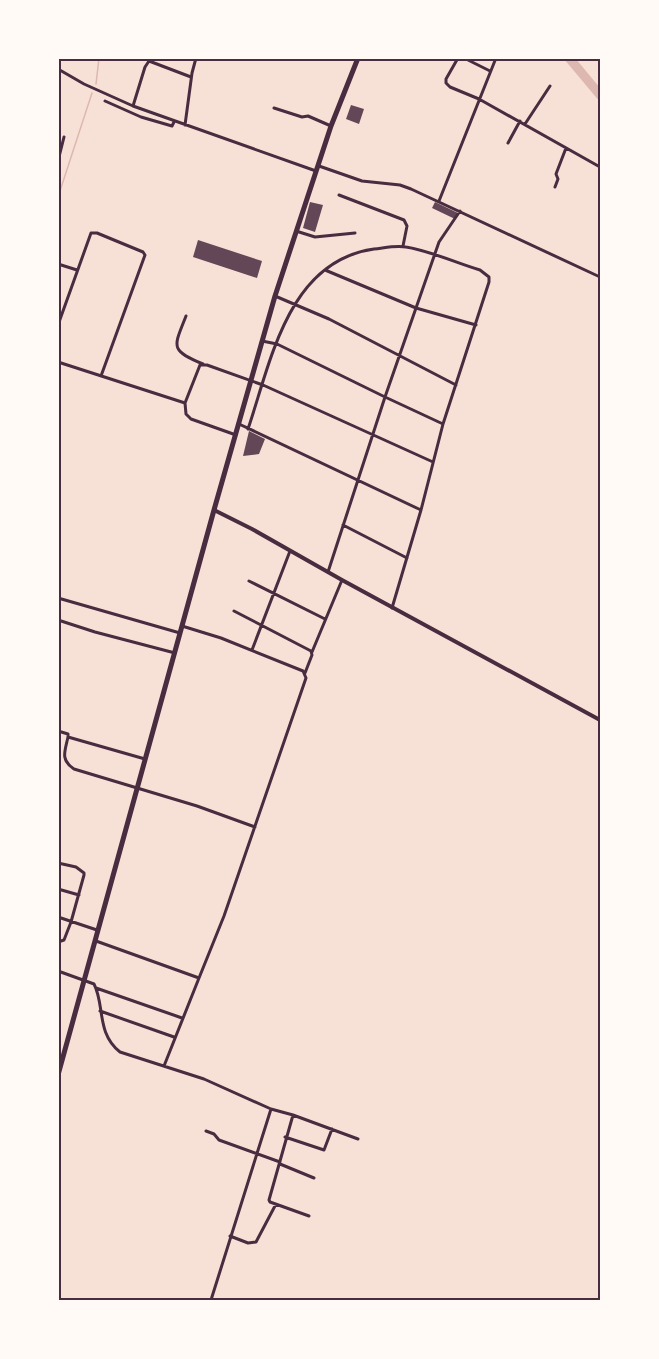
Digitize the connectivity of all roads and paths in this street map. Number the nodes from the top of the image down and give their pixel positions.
1 (196, 58) edge
2 (358, 58) edge
3 (458, 58) edge
4 (465, 58) edge
5 (495, 58) edge
6 (58, 69) edge
7 (490, 71) junction
8 (191, 77) junction
9 (550, 86) dead end
10 (479, 99) junction
11 (105, 101) dead end
12 (133, 106) junction
13 (274, 108) dead end
14 (520, 121) junction
15 (174, 122) junction
16 (525, 124) junction
17 (185, 125) junction
18 (331, 126) junction
19 (64, 137) dead end
20 (508, 143) dead end
21 (566, 148) junction
22 (58, 161) edge
23 (600, 167) edge
24 (317, 168) junction
25 (555, 188) dead end
26 (339, 195) dead end
27 (439, 201) junction
28 (460, 211) junction
29 (296, 231) junction
30 (355, 233) dead end
31 (403, 246) junction
32 (434, 255) junction
33 (58, 264) edge
34 (325, 269) junction
35 (77, 270) junction
36 (600, 277) edge
37 (275, 296) junction
38 (295, 303) junction
39 (416, 308) junction
40 (186, 316) dead end
41 (476, 324) junction
42 (58, 325) edge
43 (262, 340) junction
44 (277, 344) junction
45 (398, 357) junction
46 (58, 362) edge
47 (203, 364) junction
48 (101, 376) junction
49 (251, 381) junction
50 (263, 385) junction
51 (456, 385) junction
52 (384, 397) junction
53 (185, 403) junction
54 (443, 423) junction
55 (239, 424) junction
56 (248, 429) junction
57 (236, 435) junction
58 (371, 436) junction
59 (433, 462) junction
60 (357, 479) junction
61 (214, 510) junction
62 (421, 510) junction
63 (343, 525) junction
64 (290, 550) junction
65 (407, 558) junction
66 (328, 572) junction
67 (342, 580) junction
68 (249, 581) dead end
69 (275, 594) junction
70 (58, 598) edge
71 (392, 608) junction
72 (234, 611) dead end
73 (58, 620) edge
74 (325, 620) junction
75 (182, 626) junction
76 (262, 626) junction
77 (180, 633) junction
78 (252, 650) junction
79 (312, 652) junction
80 (175, 653) junction
81 (305, 673) junction
82 (600, 720) edge
83 (58, 731) edge
84 (68, 737) junction
85 (145, 759) junction
86 (137, 789) junction
87 (255, 827) junction
88 (58, 862) edge
89 (58, 889) edge
90 (79, 896) junction
91 (58, 917) edge
92 (71, 921) junction
93 (99, 931) junction
94 (58, 942) edge
95 (96, 942) junction
96 (58, 971) edge
97 (199, 978) junction
98 (84, 980) junction
99 (96, 988) junction
100 (100, 1011) junction
101 (182, 1018) junction
102 (174, 1037) junction
103 (164, 1066) junction
104 (58, 1075) edge
105 (271, 1108) junction
106 (293, 1115) junction
107 (332, 1129) junction
108 (206, 1131) dead end
109 (285, 1137) junction
110 (358, 1139) dead end
111 (256, 1154) junction
112 (280, 1163) junction
113 (314, 1178) dead end
114 (276, 1204) junction
115 (309, 1216) dead end
116 (230, 1236) junction
117 (211, 1300) edge

1 - 8 street
2 - 18 highway
3 - 10 street
4 - 7 street
5 - 7 street
6 - 12 street
7 - 10 street
8 - 12 street
8 - 17 street
9 - 16 street
10 - 14 street
10 - 27 street
11 - 15 street
12 - 15 street
13 - 18 street
14 - 16 street
14 - 20 street
15 - 17 street
16 - 21 street
17 - 24 street
18 - 24 highway
19 - 22 street
21 - 23 street
21 - 25 street
24 - 27 street
24 - 29 highway
26 - 31 street
27 - 28 street
28 - 32 street
28 - 36 street
29 - 30 street
29 - 37 highway
31 - 32 street
31 - 34 street
32 - 39 street
32 - 41 street
33 - 35 street
34 - 38 street
34 - 39 street
35 - 42 street
35 - 48 street
37 - 38 street
37 - 43 highway
38 - 44 street
38 - 45 street
39 - 41 street
39 - 45 street
40 - 47 street
41 - 51 street
43 - 44 street
43 - 49 highway
44 - 50 street
44 - 52 street
45 - 51 street
45 - 52 street
46 - 48 street
47 - 49 street
47 - 53 street
48 - 53 street
49 - 50 street
49 - 55 highway
50 - 56 street
50 - 58 street
51 - 54 street
52 - 54 street
52 - 58 street
53 - 57 street
54 - 59 street
55 - 56 street
55 - 57 highway
56 - 60 street
57 - 61 highway
58 - 59 street
58 - 60 street
59 - 62 street
60 - 62 street
60 - 63 street
61 - 64 street
61 - 75 highway
62 - 65 street
63 - 65 street
63 - 66 street
64 - 66 street
64 - 69 street
65 - 71 street
66 - 67 street
67 - 71 street
67 - 74 street
68 - 69 street
69 - 74 street
69 - 76 street
70 - 77 street
71 - 82 street
72 - 76 street
73 - 80 street
74 - 79 street
75 - 77 highway
75 - 78 street
76 - 78 street
76 - 79 street
77 - 80 highway
78 - 81 street
79 - 81 street
80 - 85 highway
81 - 87 street
83 - 84 street
84 - 85 street
84 - 86 street
85 - 86 highway
86 - 87 street
86 - 93 highway
87 - 97 street
88 - 90 street
89 - 90 street
90 - 92 street
91 - 92 street
92 - 93 street
92 - 94 street
93 - 95 highway
95 - 97 street
95 - 98 highway
96 - 98 street
97 - 101 street
98 - 99 street
98 - 104 highway
99 - 100 street
99 - 101 street
100 - 102 street
100 - 103 street
101 - 102 street
102 - 103 street
103 - 105 street
105 - 106 street
105 - 111 street
106 - 107 street
106 - 109 street
107 - 109 street
107 - 110 street
108 - 111 street
109 - 112 street
111 - 112 street
111 - 116 street
112 - 113 street
112 - 114 street
114 - 115 street
114 - 116 street
116 - 117 street

